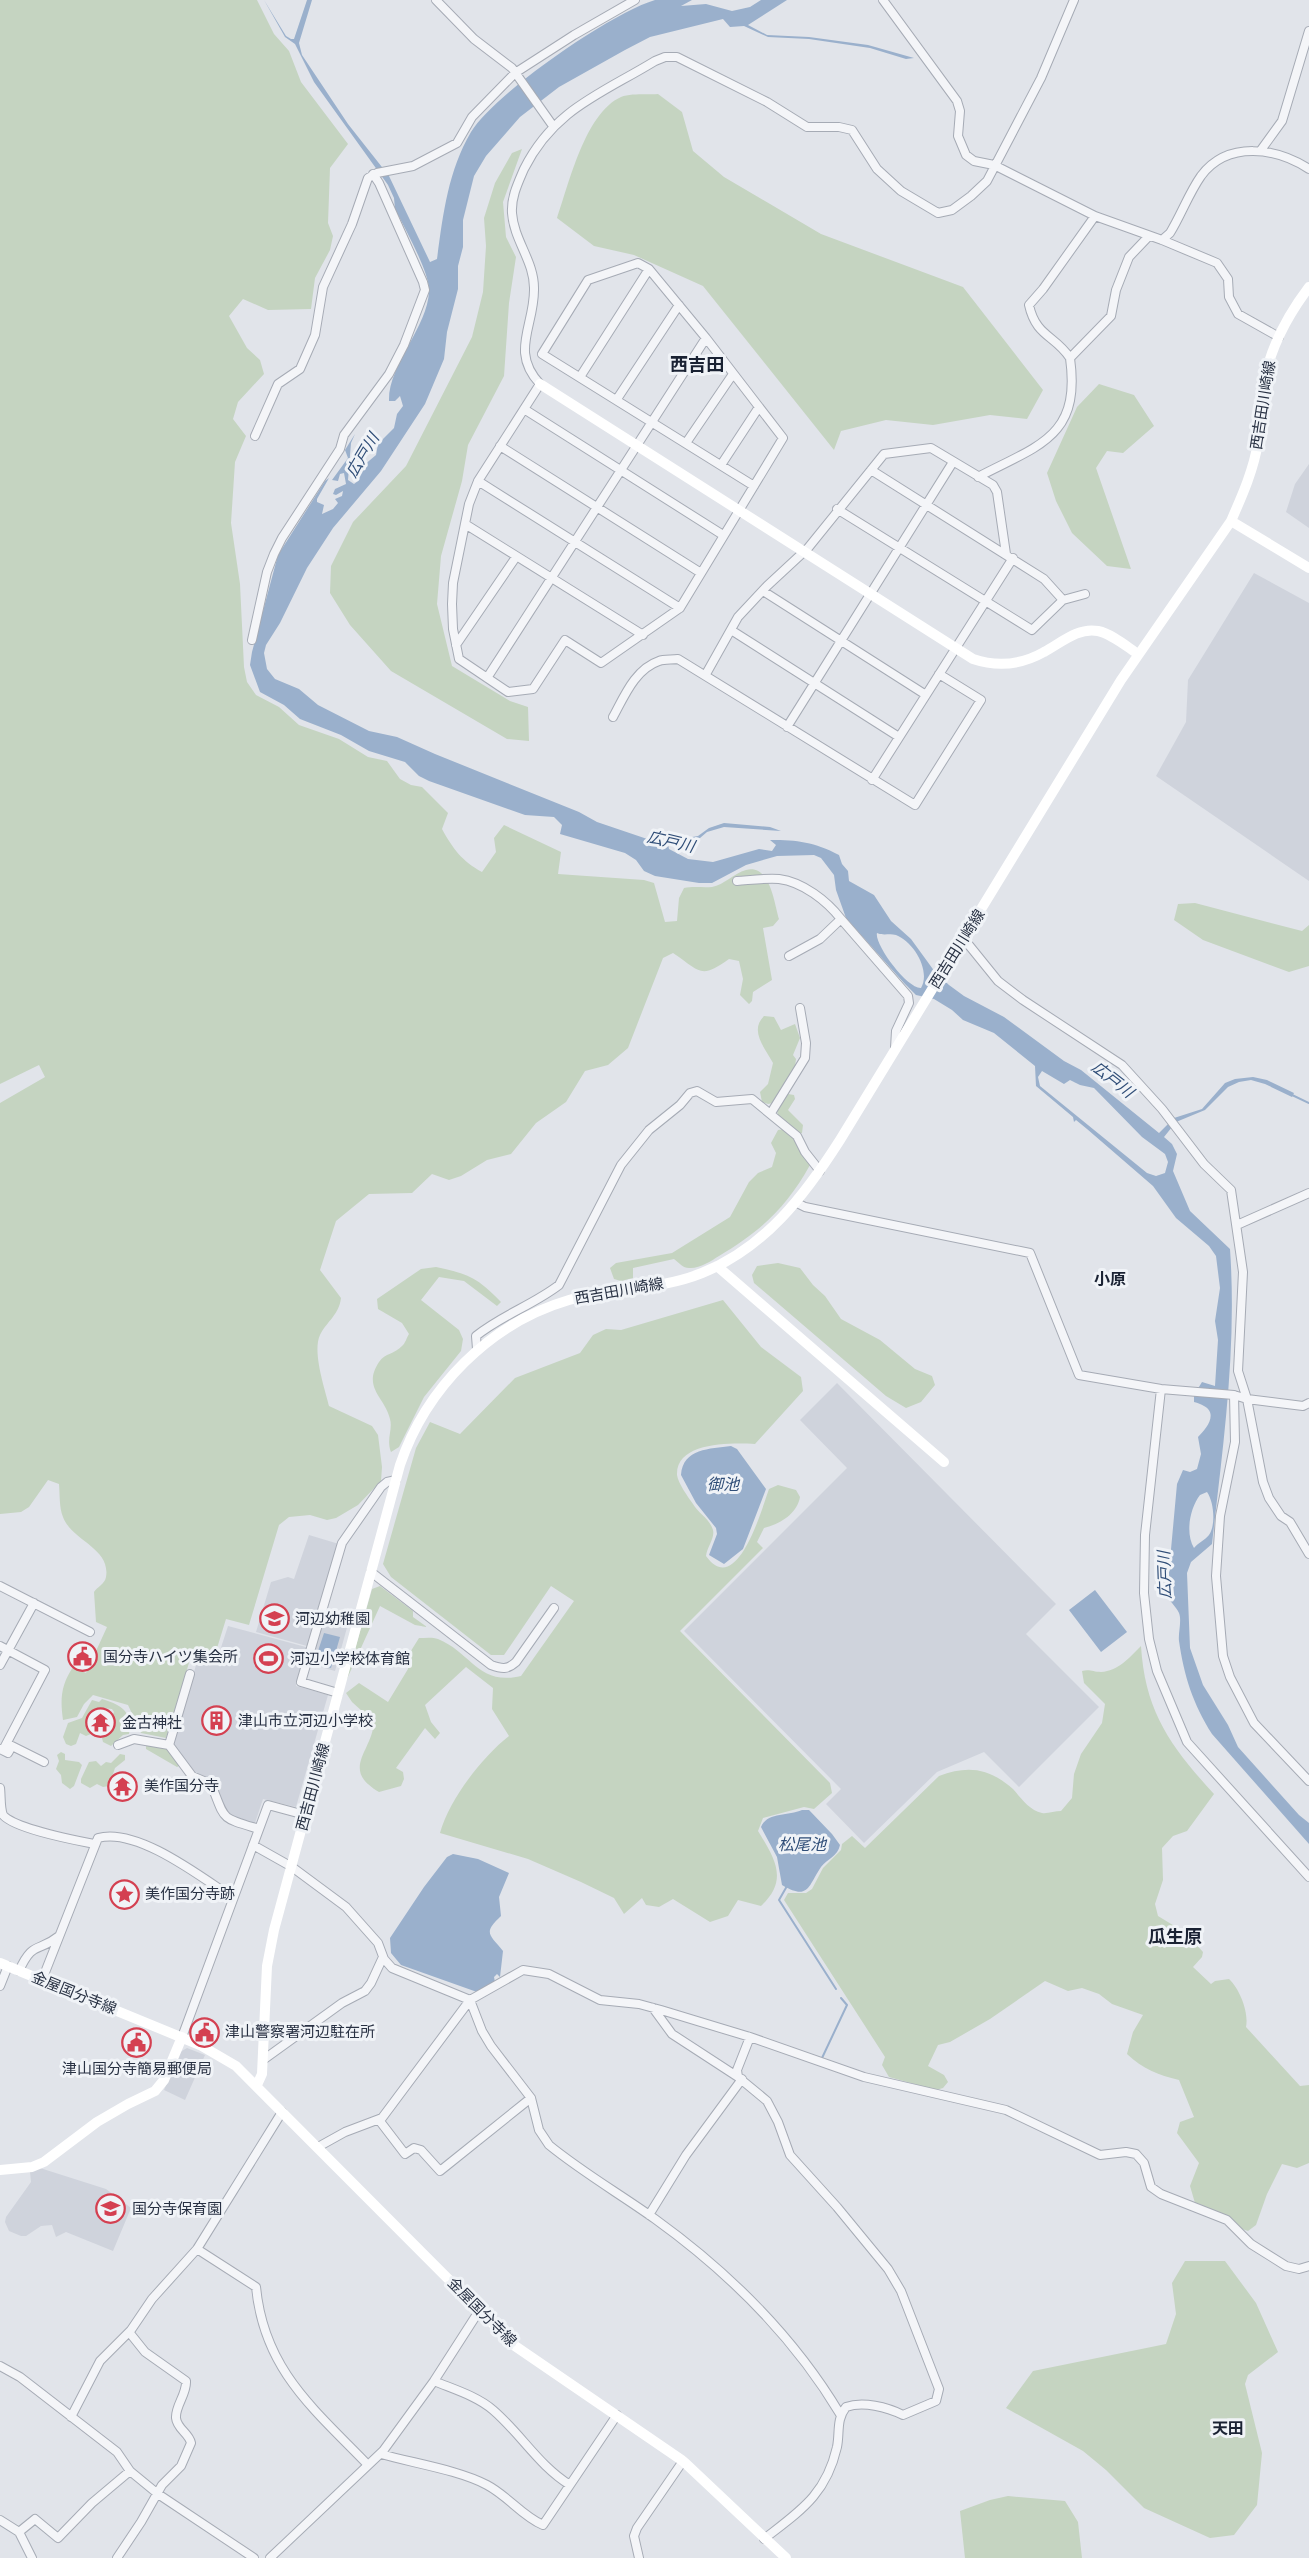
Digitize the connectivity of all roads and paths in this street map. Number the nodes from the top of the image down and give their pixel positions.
1 (436, 0) edge
2 (635, 0) edge
3 (883, 0) edge
4 (1074, 0) edge
5 (1309, 31) edge
6 (517, 75) junction
7 (553, 126) junction
8 (1262, 150) junction
9 (994, 165) junction
10 (1309, 170) edge
11 (375, 174) junction
12 (1095, 216) junction
13 (1149, 236) junction
14 (1162, 240) junction
15 (649, 269) junction
16 (1309, 287) edge
17 (679, 305) junction
18 (1279, 337) junction
19 (706, 338) junction
20 (1070, 357) junction
21 (733, 374) junction
22 (580, 377) junction
23 (540, 384) junction
24 (617, 399) junction
25 (759, 407) junction
26 (524, 409) junction
27 (653, 422) junction
28 (255, 436) dead end
29 (686, 443) junction
30 (500, 446) junction
31 (637, 446) junction
32 (954, 462) junction
33 (721, 465) junction
34 (621, 470) junction
35 (871, 470) junction
36 (978, 477) junction
37 (478, 481) junction
38 (754, 486) junction
39 (927, 505) junction
40 (597, 507) junction
41 (837, 509) junction
42 (739, 511) junction
43 (1231, 521) junction
44 (465, 524) junction
45 (723, 536) junction
46 (574, 543) junction
47 (901, 547) junction
48 (803, 552) junction
49 (1009, 556) junction
50 (516, 557) junction
51 (1309, 568) edge
52 (700, 573) junction
53 (551, 579) junction
54 (762, 591) junction
55 (870, 594) junction
56 (1085, 594) dead end
57 (986, 600) junction
58 (1063, 600) junction
59 (680, 608) junction
60 (731, 630) junction
61 (643, 636) junction
62 (252, 640) dead end
63 (841, 641) junction
64 (456, 645) junction
65 (956, 648) junction
66 (1138, 654) junction
67 (706, 674) junction
68 (939, 674) junction
69 (487, 678) junction
70 (814, 682) junction
71 (926, 695) junction
72 (613, 717) dead end
73 (787, 727) junction
74 (899, 737) junction
75 (872, 780) junction
76 (737, 881) dead end
77 (841, 919) junction
78 (964, 939) junction
79 (789, 956) dead end
80 (800, 1008) dead end
81 (895, 1050) junction
82 (771, 1113) junction
83 (820, 1171) junction
84 (1309, 1193) edge
85 (797, 1203) junction
86 (1237, 1225) junction
87 (717, 1266) junction
88 (477, 1349) junction
89 (1161, 1389) junction
90 (1234, 1395) junction
91 (1247, 1399) junction
92 (1309, 1403) edge
93 (944, 1462) dead end
94 (396, 1480) junction
95 (1309, 1554) edge
96 (371, 1572) junction
97 (0, 1586) edge
98 (34, 1603) junction
99 (554, 1608) dead end
100 (90, 1632) dead end
101 (0, 1646) edge
102 (9, 1651) junction
103 (0, 1665) edge
104 (190, 1674) dead end
105 (338, 1693) junction
106 (118, 1745) dead end
107 (169, 1746) junction
108 (1, 1750) edge
109 (44, 1762) dead end
110 (1309, 1781) edge
111 (0, 1788) edge
112 (305, 1815) junction
113 (259, 1828) junction
114 (94, 1844) junction
115 (253, 1845) junction
116 (292, 1867) junction
117 (1309, 1877) edge
118 (233, 1898) junction
119 (60, 1935) junction
120 (383, 1957) junction
121 (4, 1964) edge
122 (19, 1971) junction
123 (42, 1980) junction
124 (0, 1986) edge
125 (470, 2000) junction
126 (653, 2008) junction
127 (182, 2037) junction
128 (750, 2037) junction
129 (263, 2060) junction
130 (740, 2078) junction
131 (257, 2085) junction
132 (531, 2098) junction
133 (282, 2112) junction
134 (379, 2120) junction
135 (318, 2147) junction
136 (0, 2170) edge
137 (649, 2215) junction
138 (197, 2249) junction
139 (1309, 2266) edge
140 (479, 2312) junction
141 (129, 2332) junction
142 (0, 2366) edge
143 (434, 2381) junction
144 (840, 2414) junction
145 (617, 2415) junction
146 (71, 2416) junction
147 (381, 2454) junction
148 (683, 2461) junction
149 (368, 2465) junction
150 (130, 2471) junction
151 (570, 2485) junction
152 (158, 2493) junction
153 (0, 2520) edge
154 (19, 2532) junction
155 (764, 2539) junction
156 (32, 2558) edge
157 (117, 2558) edge
158 (254, 2558) edge
159 (270, 2558) edge
160 (639, 2558) edge
161 (786, 2558) edge

1 - 6 street
2 - 6 street
3 - 9 street
4 - 9 street
5 - 8 street
6 - 7 street
6 - 11 street
7 - 9 street
7 - 23 street
8 - 10 street
8 - 14 street
9 - 12 street
11 - 28 street
11 - 62 street
12 - 13 street
12 - 20 street
13 - 14 street
13 - 20 street
14 - 18 street
15 - 17 street
15 - 22 street
15 - 22 street
16 - 18 main road, 西吉田川崎線
17 - 19 street
17 - 24 street
18 - 43 main road, 西吉田川崎線
19 - 21 street
19 - 27 street
20 - 36 street
21 - 25 street
21 - 29 street
22 - 24 street
23 - 26 street
23 - 31 main road
24 - 27 street
25 - 33 street
25 - 38 street
26 - 30 street
26 - 34 street
27 - 29 street
27 - 31 street
29 - 33 street
30 - 37 street
30 - 40 street
31 - 34 street
31 - 42 main road
32 - 35 street
32 - 36 street
32 - 39 street
33 - 38 street
34 - 40 street
34 - 45 street
35 - 39 street
35 - 41 street
36 - 49 street
37 - 44 street
37 - 46 street
38 - 42 street
39 - 47 street
39 - 49 street
40 - 46 street
40 - 52 street
41 - 47 street
41 - 48 street
42 - 45 street
42 - 48 main road
43 - 51 main road
43 - 66 main road, 西吉田川崎線
44 - 50 street
44 - 64 street
45 - 52 street
46 - 53 street
46 - 59 street
47 - 55 street
47 - 57 street
48 - 54 street
48 - 55 main road
49 - 57 street
49 - 58 street
50 - 53 street
50 - 64 street
52 - 59 street
53 - 61 street
53 - 69 street
54 - 60 street
54 - 63 street
55 - 63 street
55 - 65 main road
56 - 58 street
57 - 58 street
57 - 65 street
59 - 61 street
60 - 67 street
60 - 70 street
61 - 69 street
63 - 70 street
63 - 71 street
64 - 69 street
65 - 66 main road
65 - 68 street
66 - 78 main road, 西吉田川崎線
67 - 72 street
67 - 73 street
68 - 71 street
68 - 75 street
70 - 73 street
70 - 74 street
71 - 74 street
73 - 75 street
74 - 75 street
76 - 77 street
77 - 79 street
77 - 81 street
78 - 81 main road, 西吉田川崎線
78 - 86 street
80 - 82 street
81 - 83 main road, 西吉田川崎線
82 - 83 street
82 - 88 street
83 - 85 main road, 西吉田川崎線
84 - 86 street
85 - 87 main road, 西吉田川崎線
85 - 89 street
86 - 91 street
87 - 88 main road, 西吉田川崎線
87 - 93 main road
88 - 94 main road, 西吉田川崎線
89 - 90 street
89 - 117 street
90 - 91 street
90 - 110 street
91 - 92 street
91 - 95 street
94 - 96 main road, 西吉田川崎線
94 - 105 street
96 - 99 street
96 - 105 main road, 西吉田川崎線
97 - 98 street
98 - 100 street
98 - 102 street
101 - 102 street
102 - 103 street
102 - 108 street
104 - 107 street
105 - 112 main road, 西吉田川崎線
106 - 107 street
107 - 113 street
108 - 109 street
111 - 114 street
112 - 113 street
112 - 116 main road, 西吉田川崎線
113 - 115 street
114 - 118 street
114 - 119 street
115 - 116 street
115 - 118 street
116 - 120 street
116 - 129 main road, 西吉田川崎線
118 - 127 street
119 - 122 street
119 - 123 street
120 - 125 street
120 - 129 street
121 - 122 main road, 金屋国分寺線
121 - 124 street
122 - 123 main road, 金屋国分寺線
123 - 127 main road, 金屋国分寺線
125 - 126 street
125 - 132 street
125 - 134 street
126 - 128 street
126 - 130 street
127 - 131 main road
127 - 136 main road
128 - 130 street
128 - 139 street
129 - 131 main road, 西吉田川崎線
130 - 137 street
130 - 144 street
131 - 133 main road, 金屋国分寺線
132 - 134 street
132 - 137 street
133 - 135 main road, 金屋国分寺線
133 - 138 street
134 - 135 street
135 - 140 main road, 金屋国分寺線
137 - 144 street
138 - 141 street
138 - 149 street
140 - 143 street
140 - 145 main road, 金屋国分寺線
141 - 146 street
141 - 152 street
142 - 146 street
143 - 147 street
143 - 151 street
144 - 155 street
145 - 148 main road, 金屋国分寺線
145 - 151 street
146 - 150 street
147 - 149 street
147 - 151 street
148 - 155 main road, 金屋国分寺線
148 - 160 street
149 - 159 street
150 - 152 street
150 - 154 street
152 - 157 street
152 - 158 street
153 - 154 street
154 - 156 street
155 - 161 main road, 金屋国分寺線

